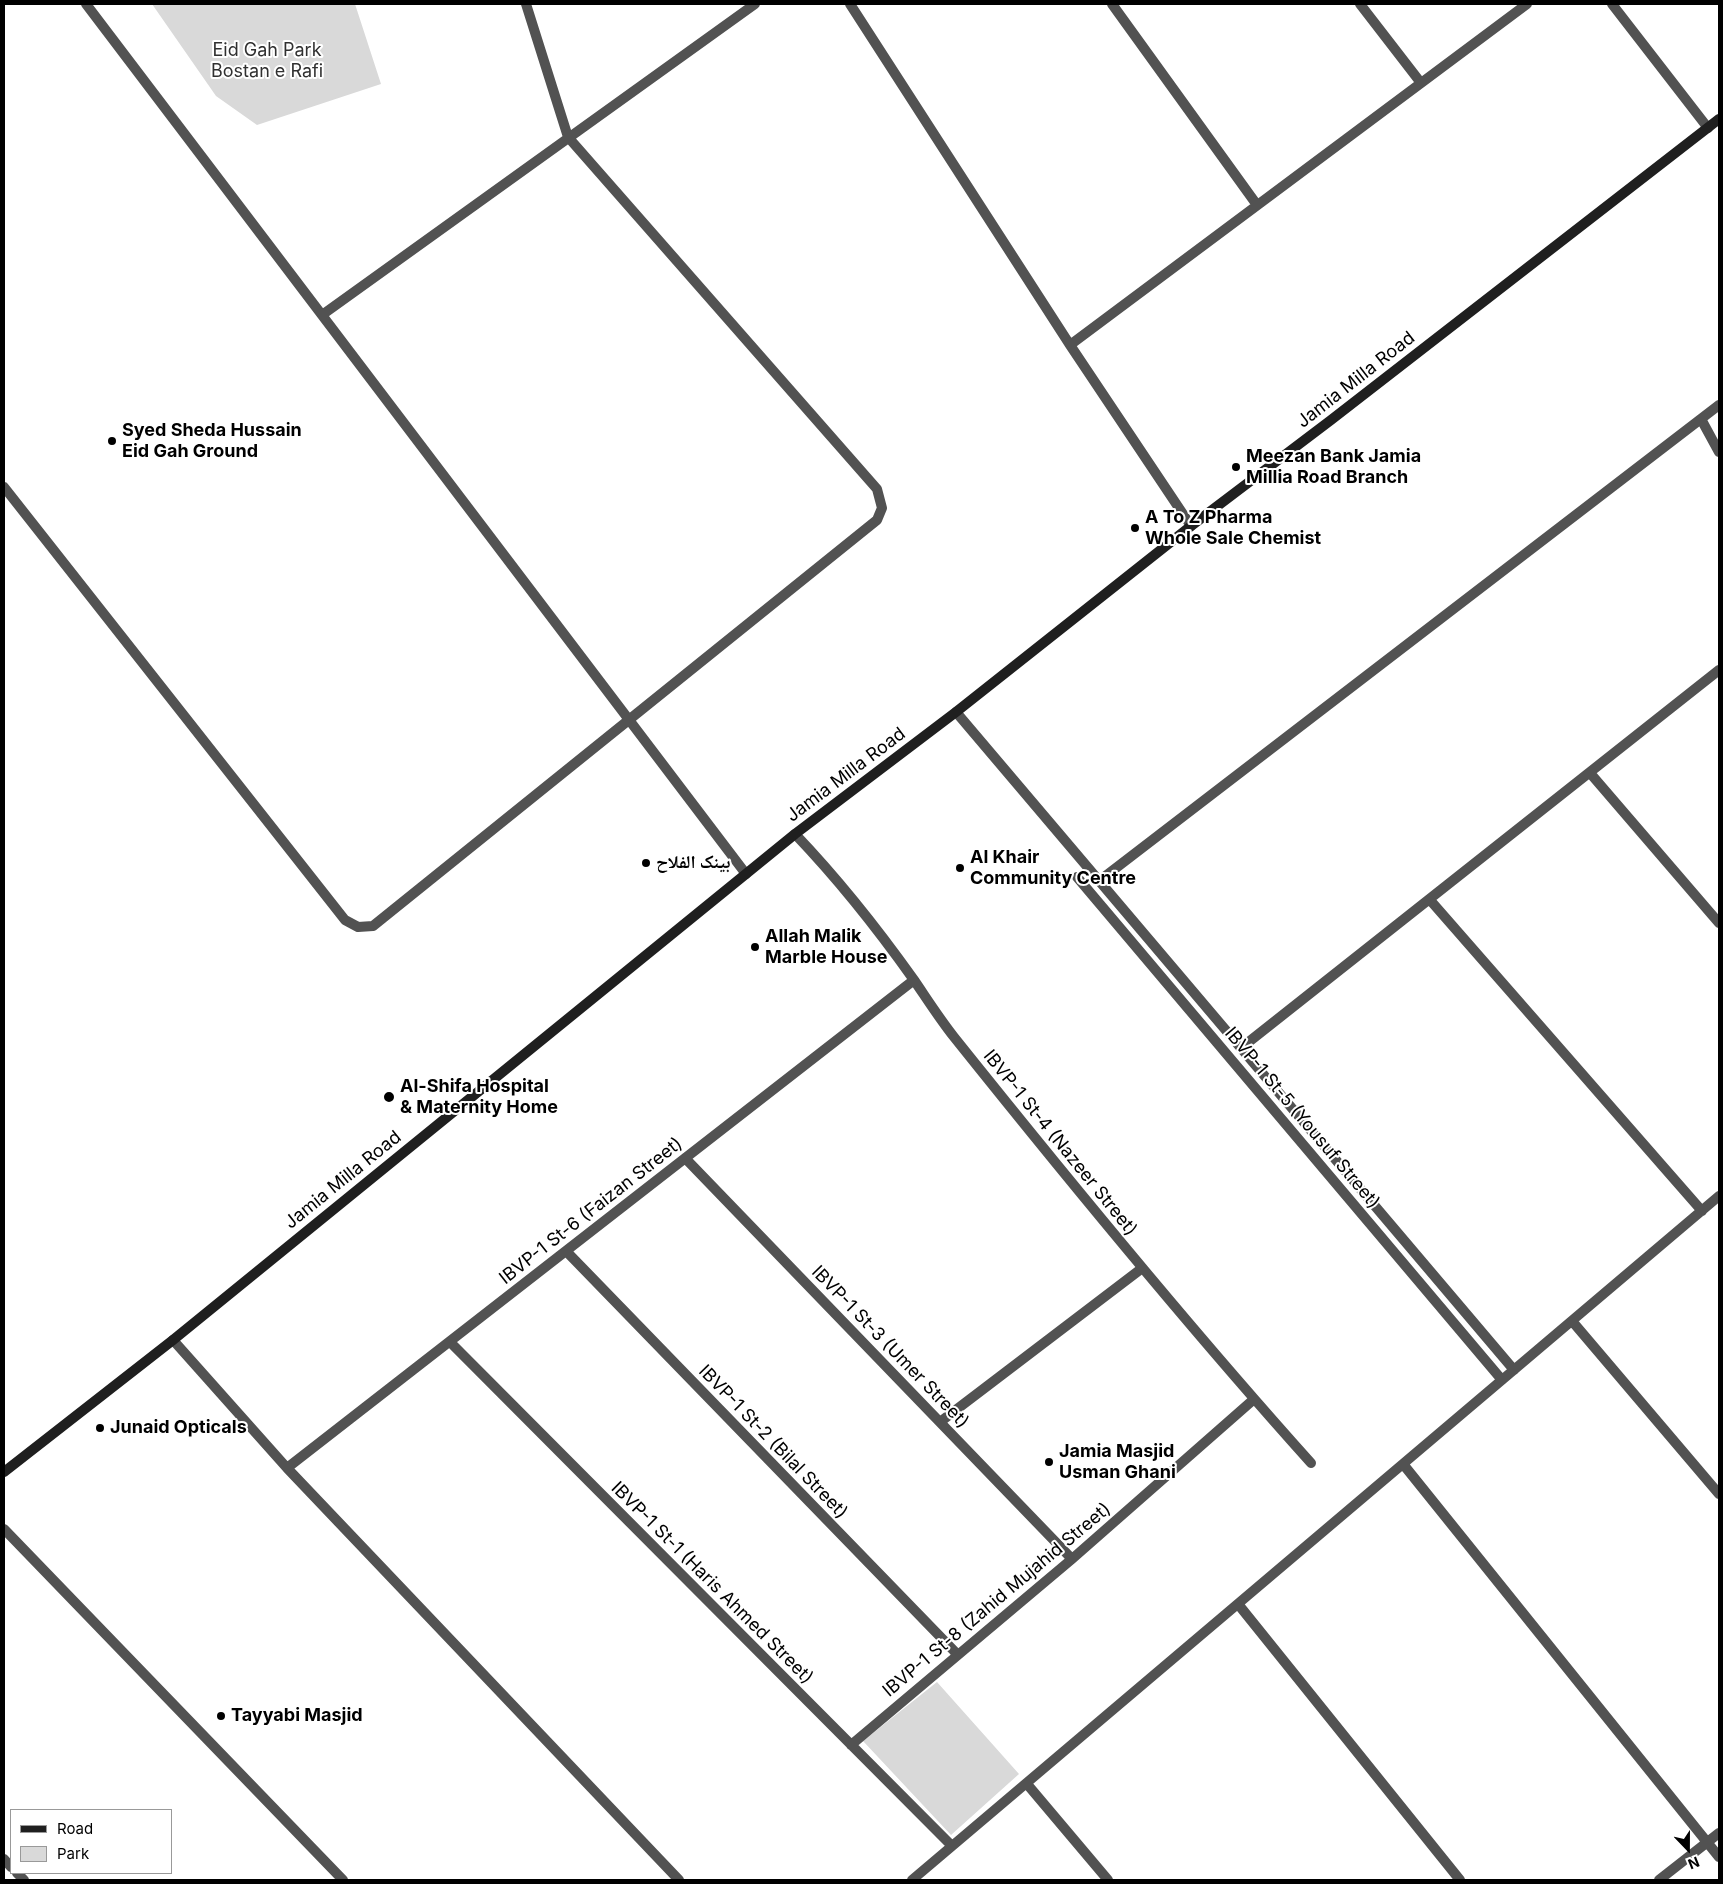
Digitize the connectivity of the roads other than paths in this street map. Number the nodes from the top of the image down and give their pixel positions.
1 (86, 4) edge
2 (526, 4) edge
3 (755, 4) edge
4 (850, 4) edge
5 (1112, 4) edge
6 (1360, 4) edge
7 (1527, 4) edge
8 (1612, 4) edge
9 (1421, 83) junction
10 (1719, 119) edge
11 (1708, 128) junction
12 (568, 137) junction
13 (1258, 205) junction
14 (322, 315) junction
15 (1070, 344) junction
16 (1719, 405) edge
17 (1701, 419) junction
18 (1719, 452) edge
19 (4, 487) edge
20 (1191, 526) junction
21 (1719, 670) edge
22 (956, 712) junction
23 (629, 720) junction
24 (1590, 773) junction
25 (795, 834) junction
26 (746, 874) junction
27 (1077, 877) dead end
28 (1099, 881) junction
29 (1430, 900) junction
30 (1719, 923) edge
31 (914, 980) junction
32 (1241, 1048) junction
33 (685, 1158) junction
34 (1719, 1198) edge
35 (1702, 1210) junction
36 (566, 1251) junction
37 (1141, 1269) junction
38 (1572, 1321) junction
39 (173, 1340) junction
40 (453, 1345) junction
41 (1514, 1370) junction
42 (1502, 1380) junction
43 (1253, 1400) junction
44 (940, 1422) junction
45 (1311, 1464) dead end
46 (1403, 1464) junction
47 (287, 1468) junction
48 (4, 1472) edge
49 (1719, 1494) edge
50 (4, 1529) edge
51 (1072, 1559) junction
52 (1238, 1604) junction
53 (958, 1655) junction
54 (851, 1745) junction
55 (1026, 1784) junction
56 (1719, 1833) edge
57 (1708, 1842) junction
58 (952, 1846) junction
59 (1719, 1857) edge
60 (343, 1880) edge
61 (679, 1880) edge
62 (912, 1880) edge
63 (1108, 1880) edge
64 (1460, 1880) edge
65 (1659, 1880) edge

1 - 14 street
2 - 12 street
3 - 12 street
4 - 15 street
5 - 13 street
6 - 9 street
7 - 9 street
8 - 11 street
9 - 13 street
10 - 11 main road, Jamia Milla Road
11 - 20 main road, Jamia Milla Road
12 - 14 street
12 - 23 street
13 - 15 street
14 - 23 street
15 - 20 street
16 - 17 street
17 - 18 street
17 - 28 street
19 - 23 street
20 - 22 main road, Jamia Milla Road
21 - 24 street
22 - 25 main road, Jamia Milla Road
22 - 28 street
23 - 26 street
24 - 29 street
24 - 30 street
25 - 26 main road, Jamia Milla Road
25 - 31 street, IBVP-1 St-4 (Nazeer Street)
26 - 39 main road, Jamia Milla Road
27 - 42 street, IBVP-1 St-5 (Yousuf Street)
28 - 32 street
29 - 32 street
29 - 35 street
31 - 33 street, IBVP-1 St-6 (Faizan Street)
31 - 37 street, IBVP-1 St-4 (Nazeer Street)
32 - 41 street
33 - 36 street, IBVP-1 St-6 (Faizan Street)
33 - 44 street, IBVP-1 St-3 (Umer Street)
34 - 35 street
35 - 38 street
36 - 40 street, IBVP-1 St-6 (Faizan Street)
36 - 53 street, IBVP-1 St-2 (Bilal Street)
37 - 43 street, IBVP-1 St-4 (Nazeer Street)
37 - 44 street
38 - 41 street
38 - 49 street
39 - 47 street
39 - 48 main road, Jamia Milla Road
40 - 47 street, IBVP-1 St-6 (Faizan Street)
40 - 54 street, IBVP-1 St-1 (Haris Ahmed Street)
40 - 58 street
41 - 42 street
42 - 46 street
43 - 45 street, IBVP-1 St-4 (Nazeer Street)
43 - 51 street, IBVP-1 St-8 (Zahid Mujahid Street)
44 - 51 street, IBVP-1 St-3 (Umer Street)
46 - 52 street
46 - 57 street
47 - 61 street
50 - 60 street
51 - 53 street, IBVP-1 St-8 (Zahid Mujahid Street)
52 - 55 street
52 - 64 street
53 - 54 street, IBVP-1 St-8 (Zahid Mujahid Street)
54 - 58 street, IBVP-1 St-1 (Haris Ahmed Street)
55 - 58 street
55 - 63 street
56 - 57 street
57 - 59 street
57 - 65 street
58 - 62 street

